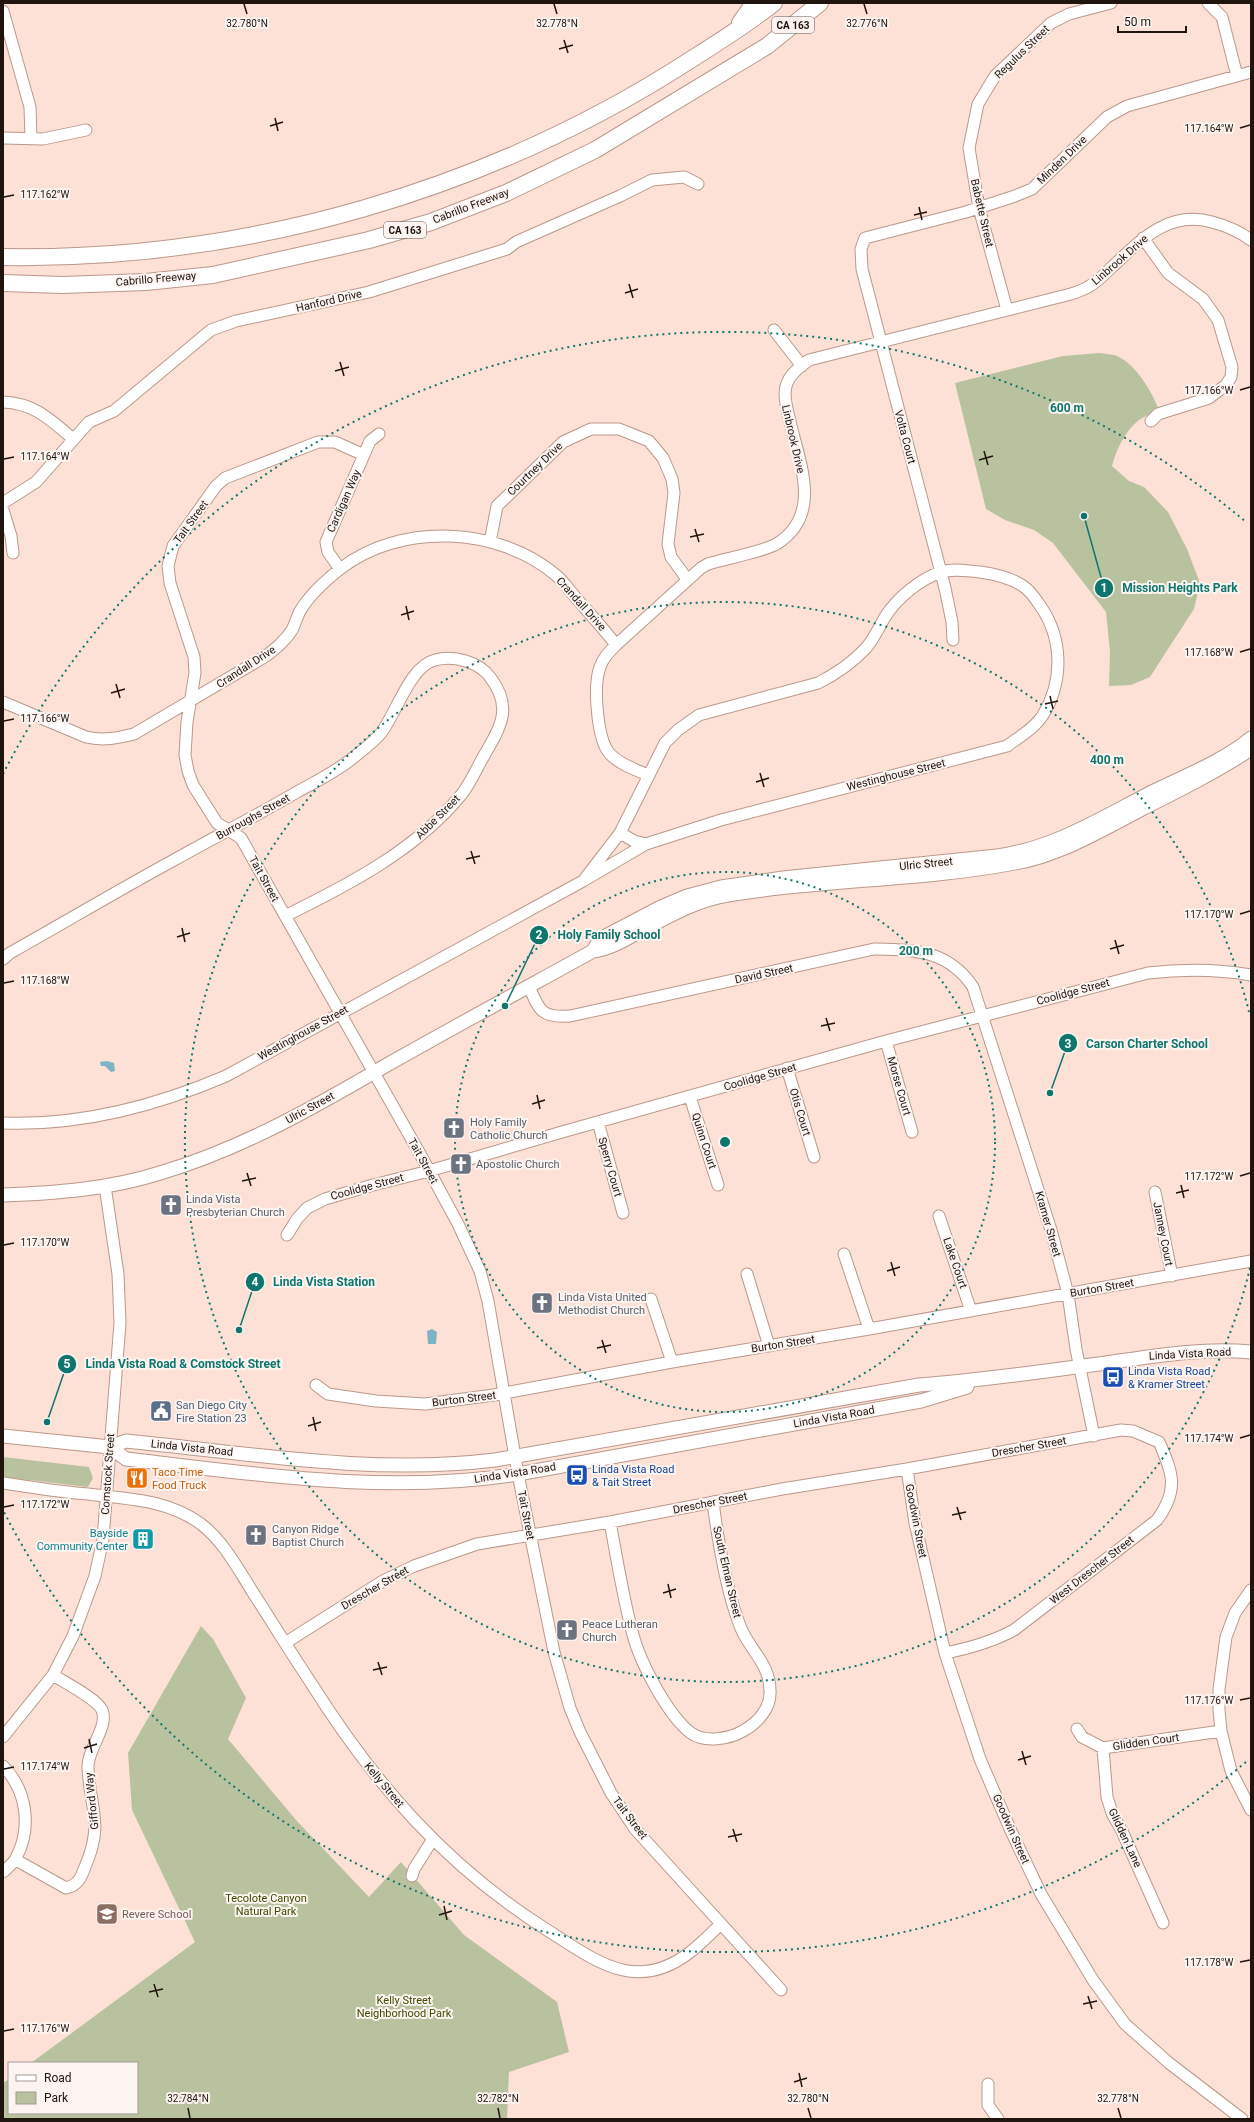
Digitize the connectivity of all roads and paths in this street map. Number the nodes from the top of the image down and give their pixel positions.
1 (754, 3) edge
2 (774, 3) edge
3 (820, 3) edge
4 (1111, 3) edge
5 (1208, 3) edge
6 (3, 11) edge
7 (734, 31) junction
8 (1251, 72) edge
9 (1237, 76) junction
10 (974, 114) joint
11 (86, 130) dead end
12 (3, 138) edge
13 (31, 139) junction
14 (698, 184) dead end
15 (979, 208) junction
16 (867, 236) joint
17 (1143, 238) junction
18 (1251, 240) edge
19 (3, 257) edge
20 (3, 283) edge
21 (1007, 310) junction
22 (774, 330) dead end
23 (881, 343) junction
24 (802, 366) junction
25 (3, 402) edge
26 (1151, 421) dead end
27 (380, 434) dead end
28 (73, 439) junction
29 (364, 455) junction
30 (3, 503) edge
31 (3, 510) edge
32 (490, 542) junction
33 (13, 553) dead end
34 (340, 569) junction
35 (941, 572) junction
36 (687, 579) junction
37 (953, 640) dead end
38 (616, 645) junction
39 (476, 664) joint
40 (3, 702) edge
41 (189, 703) junction
42 (1251, 738) edge
43 (1251, 749) edge
44 (648, 775) junction
45 (230, 830) junction
46 (620, 833) junction
47 (646, 844) junction
48 (583, 881) junction
49 (285, 916) junction
50 (593, 951) junction
51 (3, 959) edge
52 (1251, 975) edge
53 (529, 986) junction
54 (340, 1013) junction
55 (983, 1016) junction
56 (886, 1041) junction
57 (787, 1068) junction
58 (373, 1073) junction
59 (690, 1097) junction
60 (598, 1122) junction
61 (3, 1123) edge
62 (912, 1132) dead end
63 (814, 1157) dead end
64 (429, 1171) junction
65 (718, 1185) dead end
66 (105, 1186) junction
67 (1155, 1192) dead end
68 (3, 1195) edge
69 (623, 1213) dead end
70 (939, 1216) dead end
71 (287, 1234) dead end
72 (844, 1254) dead end
73 (1251, 1261) edge
74 (747, 1274) dead end
75 (1172, 1276) junction
76 (1068, 1294) junction
77 (651, 1299) dead end
78 (971, 1311) junction
79 (869, 1329) junction
80 (770, 1346) junction
81 (1251, 1352) edge
82 (672, 1362) junction
83 (1080, 1367) junction
84 (988, 1380) junction
85 (316, 1385) dead end
86 (504, 1394) junction
87 (3, 1436) edge
88 (1094, 1436) junction
89 (1154, 1441) joint
90 (110, 1447) junction
91 (515, 1457) junction
92 (907, 1469) junction
93 (518, 1474) junction
94 (3, 1483) edge
95 (106, 1496) junction
96 (712, 1502) junction
97 (610, 1522) junction
98 (530, 1536) junction
99 (1251, 1590) edge
100 (285, 1643) junction
101 (945, 1653) junction
102 (53, 1675) junction
103 (1077, 1729) dead end
104 (1221, 1731) junction
105 (3, 1737) edge
106 (1103, 1748) junction
107 (3, 1766) edge
108 (1251, 1810) edge
109 (433, 1839) junction
110 (16, 1860) junction
111 (3, 1872) edge
112 (412, 1876) dead end
113 (1164, 1923) dead end
114 (721, 1924) junction
115 (780, 1990) dead end
116 (988, 2084) dead end
117 (998, 2119) edge
118 (1242, 2119) edge

1 - 7 highway
2 - 7 highway, CA 163
3 - 20 highway, Cabrillo Freeway / CA 163
4 - 10 street, Regulus Street
5 - 9 street
6 - 13 street
7 - 19 highway, CA 163
8 - 9 street, Minden Drive
9 - 15 street, Minden Drive
10 - 15 street, Babette Street
11 - 13 street
12 - 13 street
14 - 28 street, Hanford Drive
15 - 16 street, Minden Drive
15 - 21 street, Babette Street
16 - 23 street, Volta Court
17 - 18 street, Linbrook Drive
17 - 21 street, Linbrook Drive
17 - 26 street
21 - 23 street, Linbrook Drive
22 - 24 street
23 - 24 street, Linbrook Drive
23 - 35 street, Volta Court
24 - 36 street, Linbrook Drive
25 - 28 street
27 - 29 street, Cardigan Way
28 - 30 street, Hanford Drive
29 - 34 street, Cardigan Way
29 - 41 street, Tait Street
31 - 33 street
32 - 34 street, Crandall Drive
32 - 36 street, Courtney Drive
32 - 38 street, Crandall Drive
34 - 41 street, Crandall Drive
35 - 37 street, Volta Court
35 - 44 street
35 - 47 street, Westinghouse Street
36 - 38 street, Linbrook Drive
38 - 44 street, Linbrook Drive
39 - 45 street, Burroughs Street
39 - 49 street, Abbe Street
40 - 41 street, Crandall Drive
41 - 45 street, Tait Street
42 - 50 main road, Ulric Street
43 - 50 main road, Ulric Street
44 - 46 street
45 - 49 street, Tait Street
45 - 51 street, Burroughs Street
46 - 47 street
46 - 48 street
47 - 48 street, Westinghouse Street
48 - 54 street, Westinghouse Street
49 - 54 street, Tait Street
50 - 53 main road, Ulric Street
52 - 55 street, Coolidge Street
53 - 55 street, David Street
53 - 58 main road, Ulric Street
54 - 58 street, Tait Street
54 - 61 street, Westinghouse Street
55 - 56 street, Coolidge Street
55 - 76 street, Kramer Street
56 - 57 street, Coolidge Street
56 - 62 street, Morse Court
57 - 59 street, Coolidge Street
57 - 63 street, Otis Court
58 - 64 street, Tait Street
58 - 66 main road, Ulric Street
59 - 60 street, Coolidge Street
59 - 65 street, Quinn Court
60 - 64 street, Coolidge Street
60 - 69 street, Sperry Court
64 - 71 street, Coolidge Street
64 - 86 street, Tait Street
66 - 68 main road, Ulric Street
66 - 90 street, Comstock Street
67 - 75 street, Janney Court
70 - 78 street, Lake Court
72 - 79 street
73 - 75 street, Burton Street
74 - 80 street
75 - 76 street, Burton Street
76 - 78 street, Burton Street
76 - 83 street, Kramer Street
77 - 82 street
78 - 79 street, Burton Street
79 - 80 street, Burton Street
80 - 82 street, Burton Street
81 - 83 main road, Linda Vista Road
82 - 86 street, Burton Street
83 - 84 main road, Linda Vista Road
83 - 88 street, Kramer Street
84 - 91 main road, Linda Vista Road
84 - 93 main road, Linda Vista Road
85 - 86 street, Burton Street
86 - 91 street, Tait Street
87 - 90 main road, Linda Vista Road
88 - 89 street, Drescher Street
88 - 92 street, Drescher Street
89 - 101 street, West Drescher Street
90 - 91 main road, Linda Vista Road
90 - 93 main road, Linda Vista Road
90 - 95 street, Comstock Street
91 - 93 street, Tait Street
92 - 96 street, Drescher Street
92 - 101 street, Goodwin Street
93 - 98 street, Tait Street
94 - 95 street, Kelly Street
95 - 100 street, Kelly Street
95 - 102 street, Comstock Street
96 - 97 street, Drescher Street
96 - 97 street, South Elman Street
97 - 98 street, Drescher Street
98 - 100 street, Drescher Street
98 - 114 street, Tait Street
99 - 104 street
100 - 109 street, Kelly Street
101 - 118 street, Goodwin Street
102 - 105 street, Comstock Street
102 - 110 street, Gifford Way
103 - 106 street, Glidden Court
104 - 106 street, Glidden Court
104 - 108 street
106 - 113 street, Glidden Lane
107 - 110 street
109 - 112 street
109 - 114 street, Kelly Street
110 - 111 street
114 - 115 street, Tait Street
116 - 117 street

